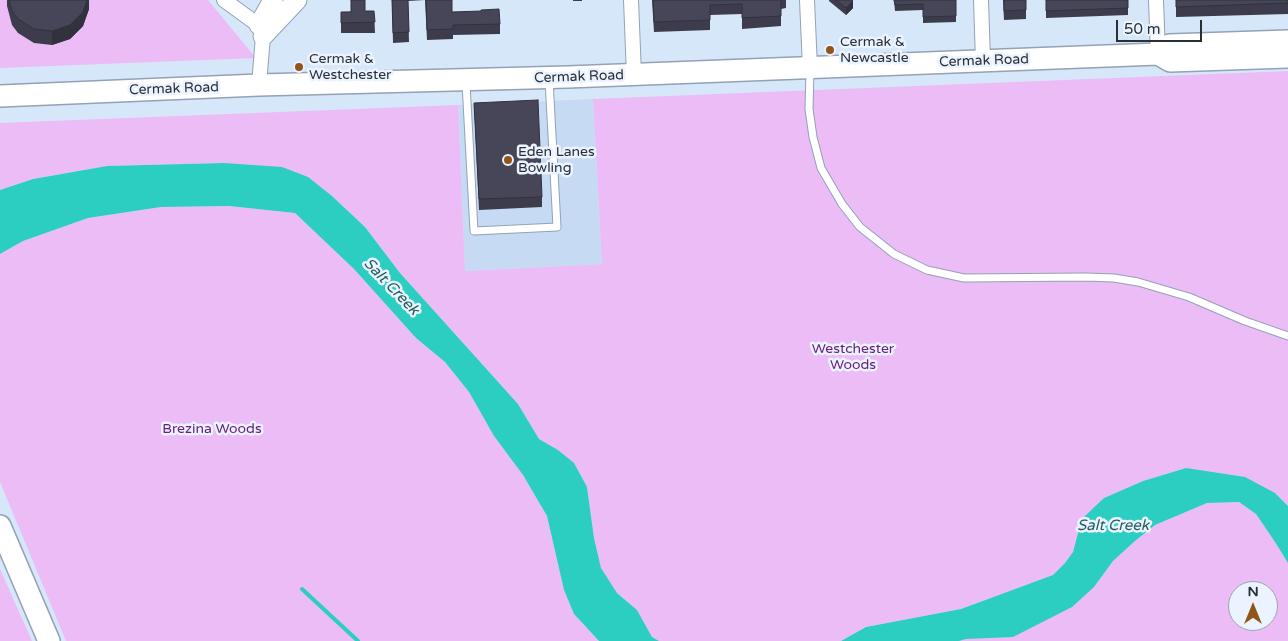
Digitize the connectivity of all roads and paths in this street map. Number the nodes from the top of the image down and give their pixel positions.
1 (224, 0) edge
2 (273, 0) edge
3 (297, 0) edge
4 (631, 0) edge
5 (807, 0) edge
6 (981, 0) edge
7 (1156, 0) edge
8 (261, 31) junction
9 (1288, 41) edge
10 (1158, 54) junction
11 (1288, 57) edge
12 (983, 61) junction
13 (810, 68) junction
14 (634, 75) junction
15 (548, 78) junction
16 (466, 80) junction
17 (260, 85) junction
18 (0, 96) edge
19 (1288, 336) edge
20 (0, 526) edge
21 (49, 641) edge

1 - 8 street
2 - 8 street
3 - 8 street
4 - 14 street
5 - 13 street
6 - 12 street
7 - 10 street
8 - 17 street
9 - 10 main road, Cermak Road
10 - 11 main road, Cermak Road
10 - 12 main road, Cermak Road
12 - 13 main road, Cermak Road
13 - 14 main road, Cermak Road
13 - 19 lane
14 - 15 main road, Cermak Road
15 - 16 main road, Cermak Road
15 - 16 lane
16 - 17 main road, Cermak Road
17 - 18 main road, Cermak Road
20 - 21 main road

